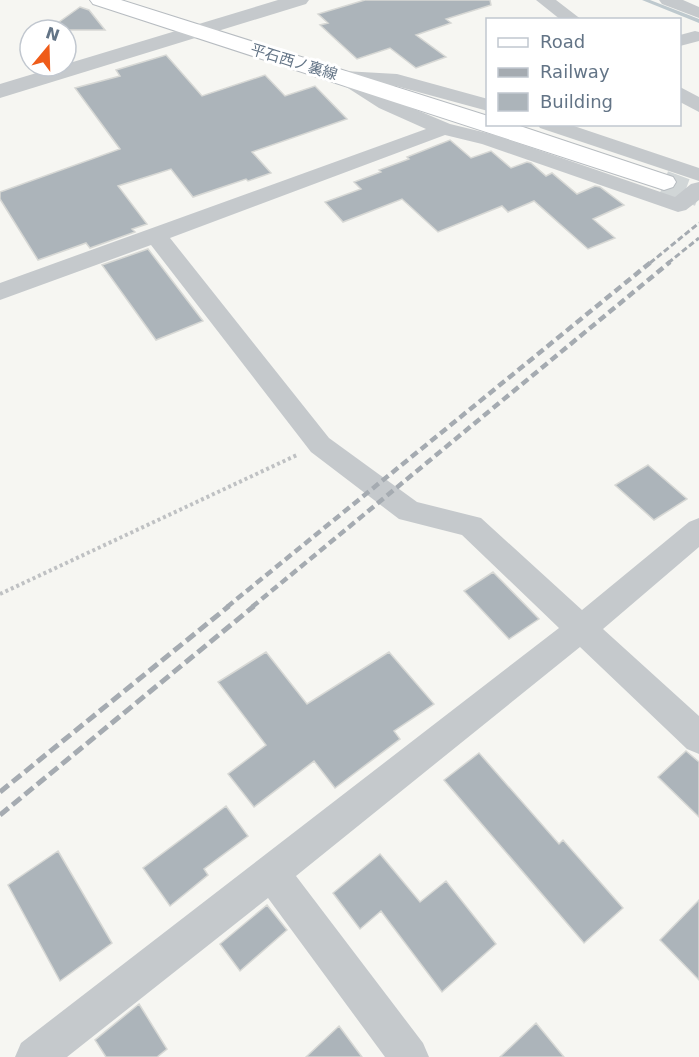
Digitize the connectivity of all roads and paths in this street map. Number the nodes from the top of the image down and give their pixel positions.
1 (100, 0) edge
2 (298, 0) edge
3 (545, 0) edge
4 (668, 0) edge
5 (699, 13) edge
6 (570, 18) edge
7 (195, 31) junction
8 (344, 77) junction
9 (0, 91) edge
10 (454, 94) junction
11 (486, 94) edge
12 (486, 104) edge
13 (486, 123) edge
14 (494, 126) edge
15 (553, 126) edge
16 (444, 129) junction
17 (699, 175) edge
18 (664, 182) tunnel mouth
19 (699, 189) edge
20 (156, 235) junction
21 (0, 292) edge
22 (320, 445) junction
23 (699, 530) edge
24 (0, 594) edge
25 (582, 628) junction
26 (699, 738) edge
27 (272, 873) junction
28 (35, 1057) edge
29 (409, 1057) edge

1 - 7 main road, 平石西ノ裏線
2 - 7 street
3 - 6 street
4 - 5 street
7 - 8 main road, 平石西ノ裏線
7 - 9 street
8 - 10 street
8 - 13 main road, 平石西ノ裏線
8 - 16 street
10 - 11 street
10 - 12 street
14 - 18 main road, 平石西ノ裏線
15 - 17 street
16 - 19 street
16 - 20 street
20 - 21 street
20 - 22 street
22 - 24 path
22 - 25 street
23 - 25 street
25 - 26 street
25 - 27 street
27 - 28 street
27 - 29 street

